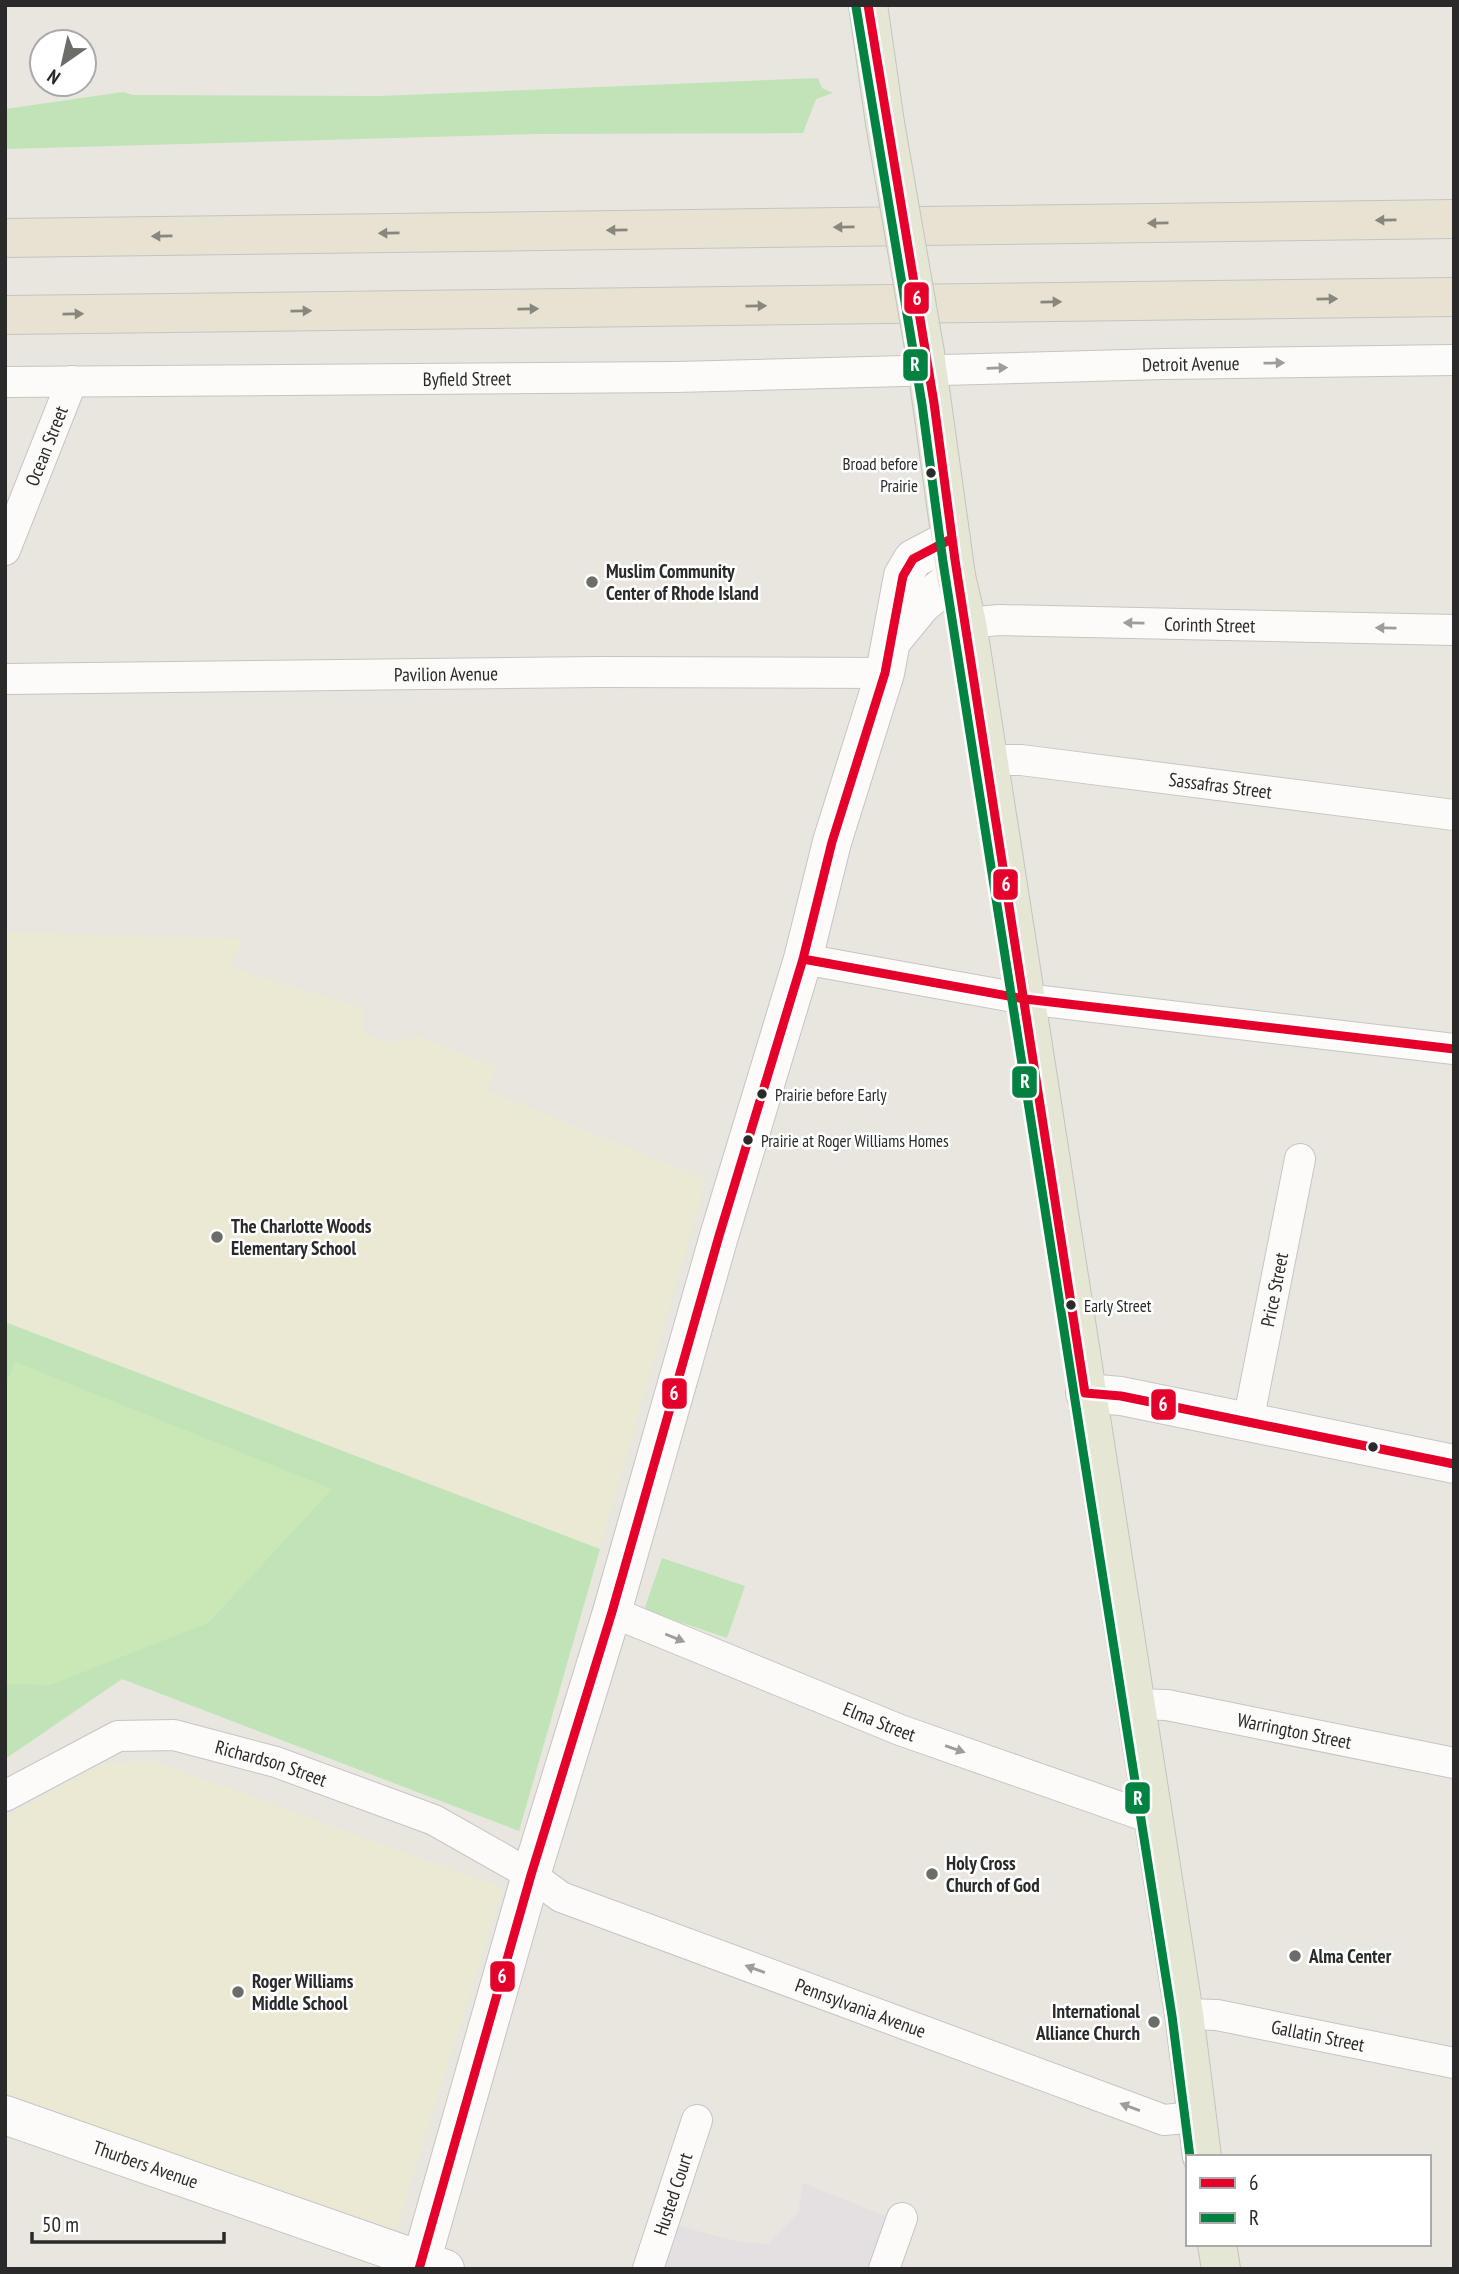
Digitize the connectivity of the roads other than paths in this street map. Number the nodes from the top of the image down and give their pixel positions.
1 (868, 5) edge
2 (1454, 219) edge
3 (5, 238) edge
4 (1454, 297) edge
5 (5, 315) edge
6 (1454, 360) edge
7 (927, 362) junction
8 (72, 381) junction
9 (5, 382) edge
10 (951, 539) junction
11 (5, 550) edge
12 (956, 576) junction
13 (967, 623) junction
14 (1454, 630) edge
15 (890, 656) junction
16 (5, 679) edge
17 (988, 761) junction
18 (1454, 815) edge
19 (803, 958) junction
20 (1025, 999) junction
21 (1454, 1049) edge
22 (1300, 1159) dead end
23 (1085, 1393) junction
24 (1248, 1422) junction
25 (1454, 1464) edge
26 (612, 1612) junction
27 (1134, 1704) junction
28 (1454, 1763) edge
29 (5, 1796) edge
30 (1151, 1818) junction
31 (531, 1875) junction
32 (1184, 2014) junction
33 (1454, 2063) edge
34 (5, 2115) edge
35 (1195, 2117) junction
36 (696, 2120) dead end
37 (1202, 2155) edge
38 (902, 2218) dead end
39 (1217, 2246) edge
40 (428, 2266) edge
41 (648, 2269) edge
42 (884, 2269) edge
43 (1220, 2269) edge

1 - 7 main road, bridge
2 -> 3 highway
5 -> 4 highway
7 -> 6 street, Detroit Avenue
7 - 8 street, Byfield Street
7 - 10 main road
8 - 9 street, Byfield Street
8 - 11 street, Ocean Street
10 - 12 main road
10 - 15 street
12 - 13 main road
12 - 15 street
14 -> 13 street, Corinth Street
13 - 17 main road
15 - 16 street, Pavilion Avenue
15 - 19 street
17 - 18 street, Sassafras Street
17 - 20 main road
19 - 20 street
19 - 26 street
20 - 21 street
20 - 23 main road
22 - 24 street, Price Street
23 - 24 street
23 - 27 main road
24 - 25 street
26 -> 30 street, Elma Street
26 - 31 street
27 - 28 street, Warrington Street
27 - 30 main road
29 - 31 street, Richardson Street
30 - 32 main road
35 -> 31 street, Pennsylvania Avenue
31 - 40 street
32 - 33 street, Gallatin Street
32 - 35 main road
34 - 40 street, Thurbers Avenue
35 - 37 main road
36 - 41 street, Husted Court
38 - 42 street
39 - 43 main road

